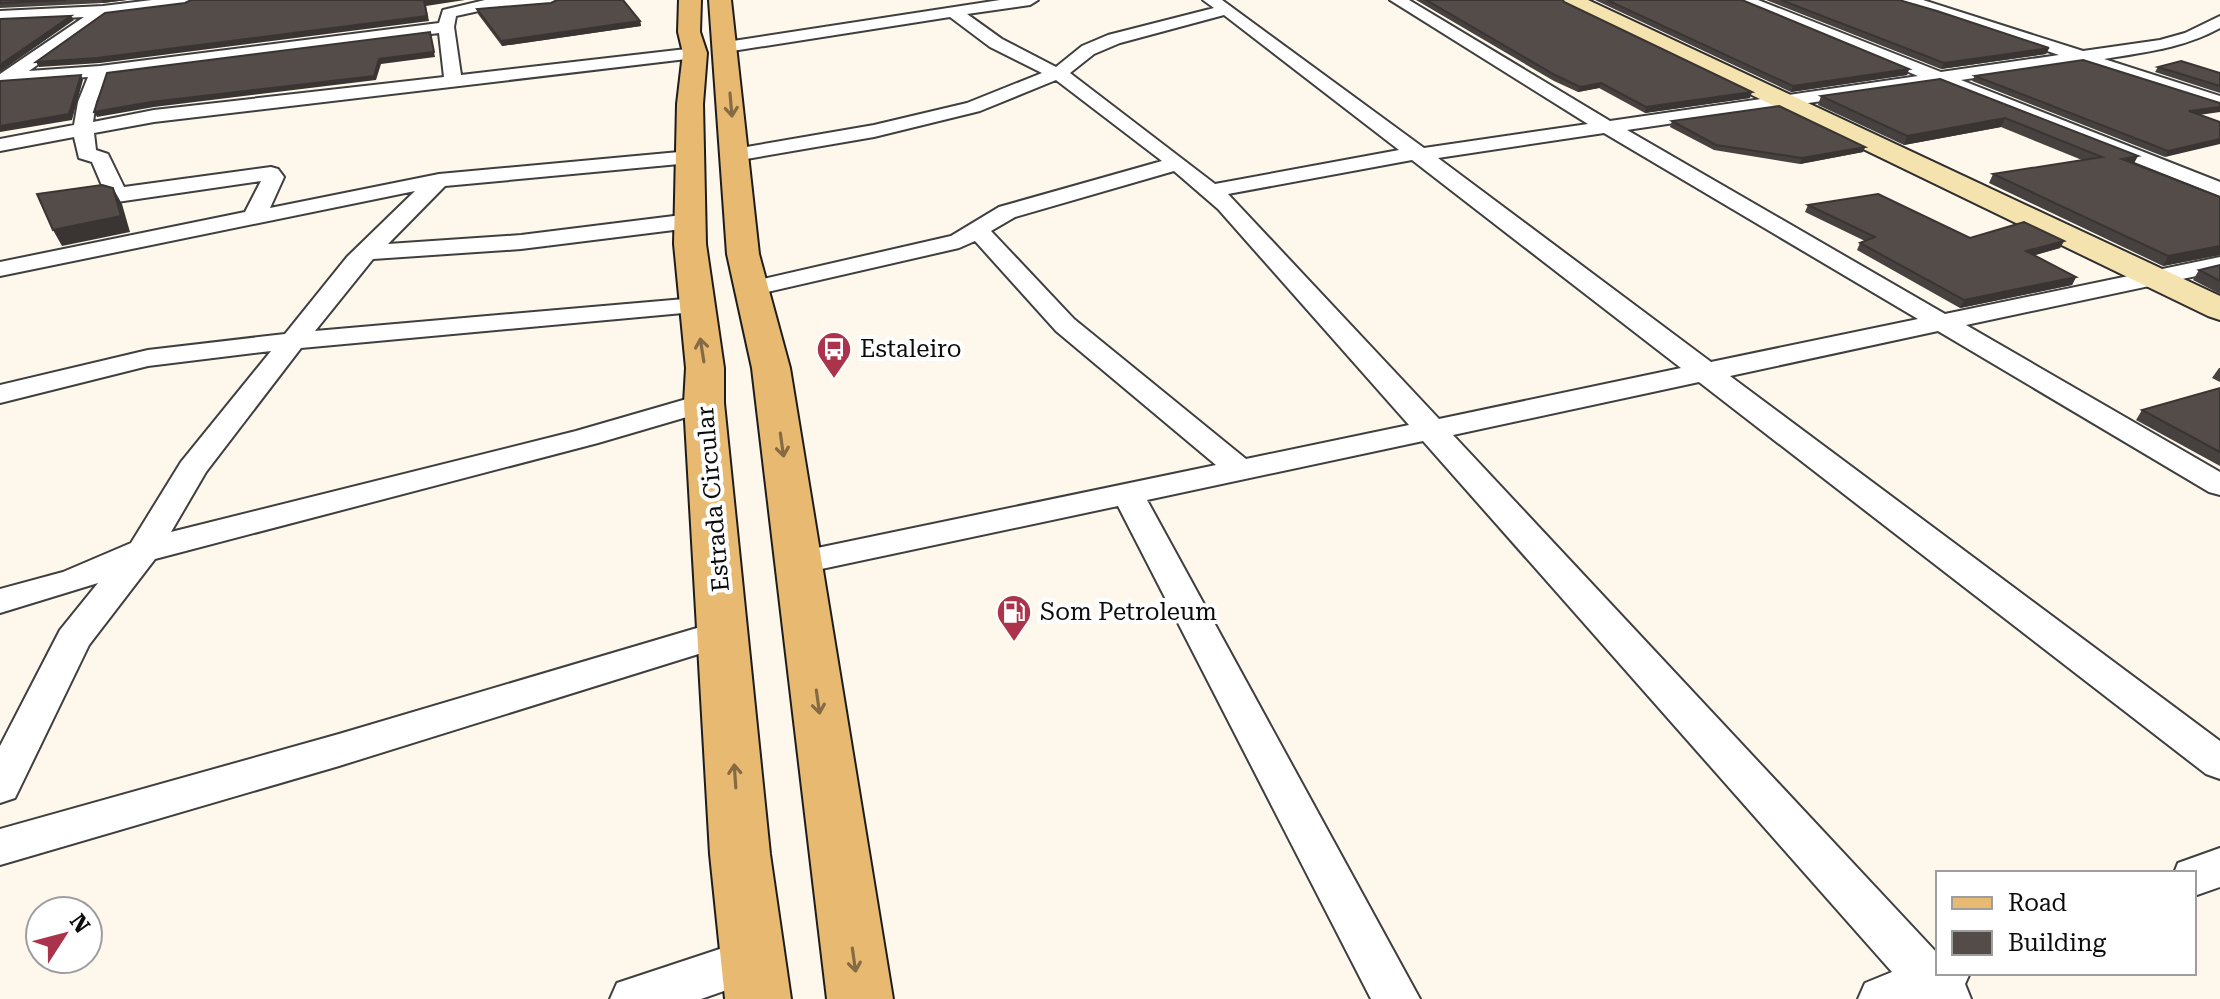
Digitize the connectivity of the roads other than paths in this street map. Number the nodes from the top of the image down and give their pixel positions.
1 (35, 0) edge
2 (187, 0) edge
3 (552, 0) edge
4 (690, 0) edge
5 (720, 0) edge
6 (1030, 0) edge
7 (1398, 0) edge
8 (1571, 0) edge
9 (1744, 0) edge
10 (1908, 0) edge
11 (469, 3) edge
12 (1219, 4) edge
13 (115, 7) edge
14 (964, 8) edge
15 (3, 16) edge
16 (2220, 21) edge
17 (446, 27) junction
18 (710, 50) junction
19 (2090, 57) junction
20 (100, 71) junction
21 (1059, 73) junction
22 (1946, 79) junction
23 (453, 80) junction
24 (3, 81) edge
25 (1786, 102) junction
26 (2220, 102) edge
27 (1608, 127) junction
28 (82, 128) junction
29 (0, 145) edge
30 (1418, 154) junction
31 (735, 155) junction
32 (690, 157) junction
33 (1178, 163) junction
34 (439, 180) junction
35 (2220, 190) edge
36 (1210, 191) junction
37 (254, 218) junction
38 (690, 221) junction
39 (976, 229) junction
40 (367, 252) junction
41 (2220, 264) edge
42 (0, 269) edge
43 (2154, 277) junction
44 (750, 289) junction
45 (696, 306) junction
46 (2220, 309) edge
47 (1943, 322) junction
48 (295, 341) junction
49 (1703, 372) junction
50 (0, 394) edge
51 (704, 403) junction
52 (1434, 430) junction
53 (1242, 471) junction
54 (2220, 485) edge
55 (1128, 494) junction
56 (143, 551) junction
57 (798, 563) junction
58 (0, 601) edge
59 (724, 633) junction
60 (2220, 763) edge
61 (0, 786) edge
62 (0, 847) edge
63 (2220, 867) edge
64 (2196, 876) edge
65 (755, 979) edge
66 (1941, 984) edge
67 (634, 999) edge
68 (860, 999) edge
69 (1396, 999) edge
70 (1882, 999) edge

1 - 15 street
2 - 13 street
3 - 11 street
4 - 18 main road, Estrada Circular
5 - 18 main road
6 - 14 street
7 - 27 street
8 - 25 street
9 - 22 street
10 - 19 street
11 - 17 street
12 - 21 street
12 - 30 street
13 - 15 street
13 - 24 street
14 - 18 street
14 - 21 street
16 - 19 street
17 - 20 street
17 - 23 street
18 - 23 street
18 -> 31 main road
18 - 32 main road, Estrada Circular
19 - 22 street
19 - 26 street
20 - 24 street
20 - 28 street
21 - 31 street
21 - 33 street
22 - 25 street
22 - 35 street
23 - 28 street
25 - 27 street
25 - 43 street
27 - 30 street
27 - 47 street
28 - 29 street
28 - 37 street
30 - 36 street
30 - 49 street
31 - 44 main road
32 - 34 street
32 - 38 main road, Estrada Circular
33 - 36 street
33 - 39 street
34 - 37 street
34 - 40 street
36 - 52 street
37 - 42 street
38 - 40 street
38 - 45 main road, Estrada Circular
39 - 44 street
39 - 53 street
40 - 48 street
41 - 43 street
43 - 46 street
43 - 47 street
44 -> 57 main road
45 - 48 street
51 -> 45 main road, Estrada Circular
47 - 49 street
47 - 54 street
48 - 50 street
48 - 56 street
49 - 52 street
49 - 60 street
51 - 56 street
51 - 59 main road, Estrada Circular
52 - 53 street
52 - 66 street
53 - 55 street
55 - 57 street
55 - 69 street
56 - 58 street
56 - 61 street
57 -> 68 main road
59 - 62 street
65 -> 59 main road, Estrada Circular
63 - 64 street
65 - 67 street
66 - 70 street

